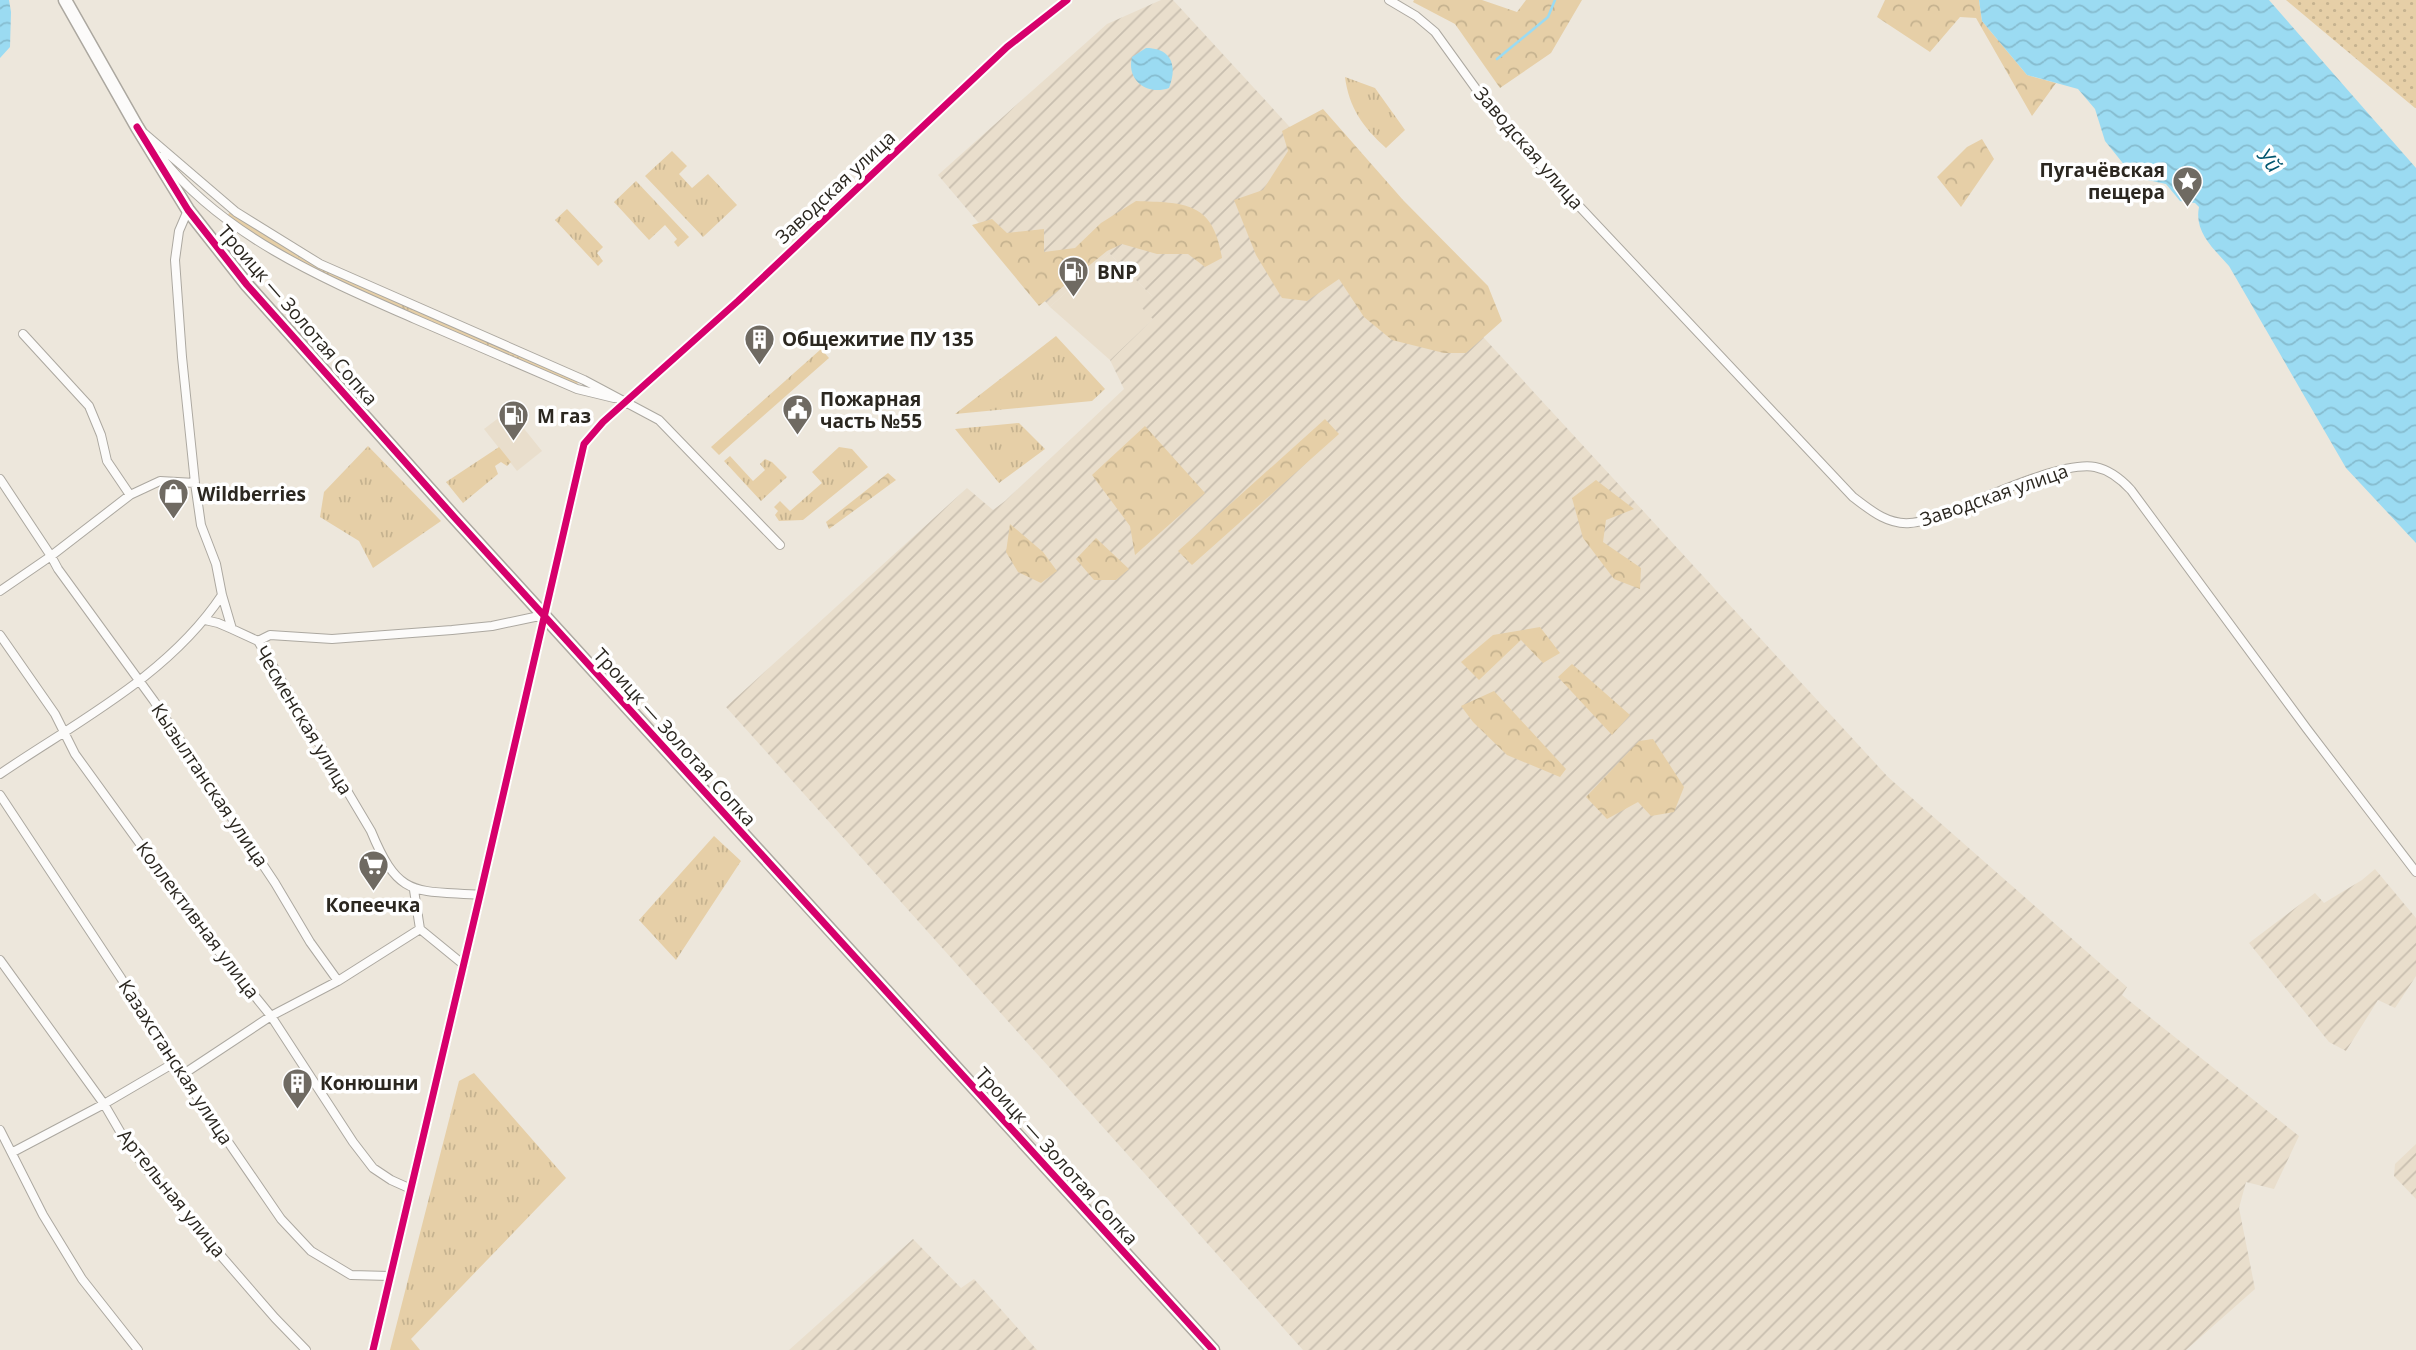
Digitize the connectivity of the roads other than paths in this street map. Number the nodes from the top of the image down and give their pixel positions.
1 (65, 0) edge
2 (1067, 0) edge
3 (1389, 0) edge
4 (137, 127) junction
5 (188, 210) junction
6 (23, 334) dead end
7 (627, 401) junction
8 (0, 479) edge
9 (195, 482) junction
10 (130, 495) junction
11 (780, 545) dead end
12 (51, 556) junction
13 (0, 590) edge
14 (222, 595) junction
15 (544, 615) junction
16 (205, 620) junction
17 (232, 629) junction
18 (0, 635) edge
19 (258, 641) junction
20 (139, 683) junction
21 (64, 731) junction
22 (0, 774) edge
23 (0, 795) edge
24 (2416, 872) edge
25 (414, 890) junction
26 (480, 895) junction
27 (420, 929) junction
28 (0, 960) edge
29 (464, 965) junction
30 (338, 981) junction
31 (271, 1016) junction
32 (174, 1063) junction
33 (182, 1075) junction
34 (104, 1104) junction
35 (1, 1136) edge
36 (13, 1152) junction
37 (411, 1189) junction
38 (390, 1276) junction
39 (138, 1350) edge
40 (306, 1350) edge
41 (373, 1350) edge
42 (1213, 1350) edge

1 - 4 street, Троицк — Золотая Сопка
2 - 7 street, Заводская улица
3 - 24 street, Заводская улица
4 - 5 street, Троицк — Золотая Сопка
4 - 7 street
5 - 9 street
5 - 15 street, Троицк — Золотая Сопка
6 - 10 street
7 - 11 street
7 - 15 street, Заводская улица
8 - 12 street, Кызылтанская улица
9 - 10 street
9 - 14 street
10 - 12 street
12 - 13 street
12 - 20 street, Кызылтанская улица
14 - 16 street
14 - 17 street
15 - 19 street
15 - 26 street, Заводская улица
15 - 42 street, Троицк — Золотая Сопка
16 - 17 street, Чесменская улица
16 - 20 street
17 - 19 street, Чесменская улица
18 - 21 street, Коллективная улица
19 - 25 street, Чесменская улица
20 - 21 street
20 - 30 street, Кызылтанская улица
21 - 22 street
21 - 31 street, Коллективная улица
23 - 32 street, Казахстанская улица
25 - 26 street
25 - 27 street
26 - 29 street, Заводская улица
27 - 29 street
27 - 30 street
28 - 34 street, Артельная улица
29 - 37 street, Заводская улица
30 - 31 street
31 - 33 street
31 - 37 street, Коллективная улица
32 - 33 street, Казахстанская улица
32 - 34 street
33 - 38 street, Казахстанская улица
34 - 36 street
34 - 40 street, Артельная улица
35 - 36 street
36 - 39 street
37 - 38 street, Заводская улица
38 - 41 street, Заводская улица

